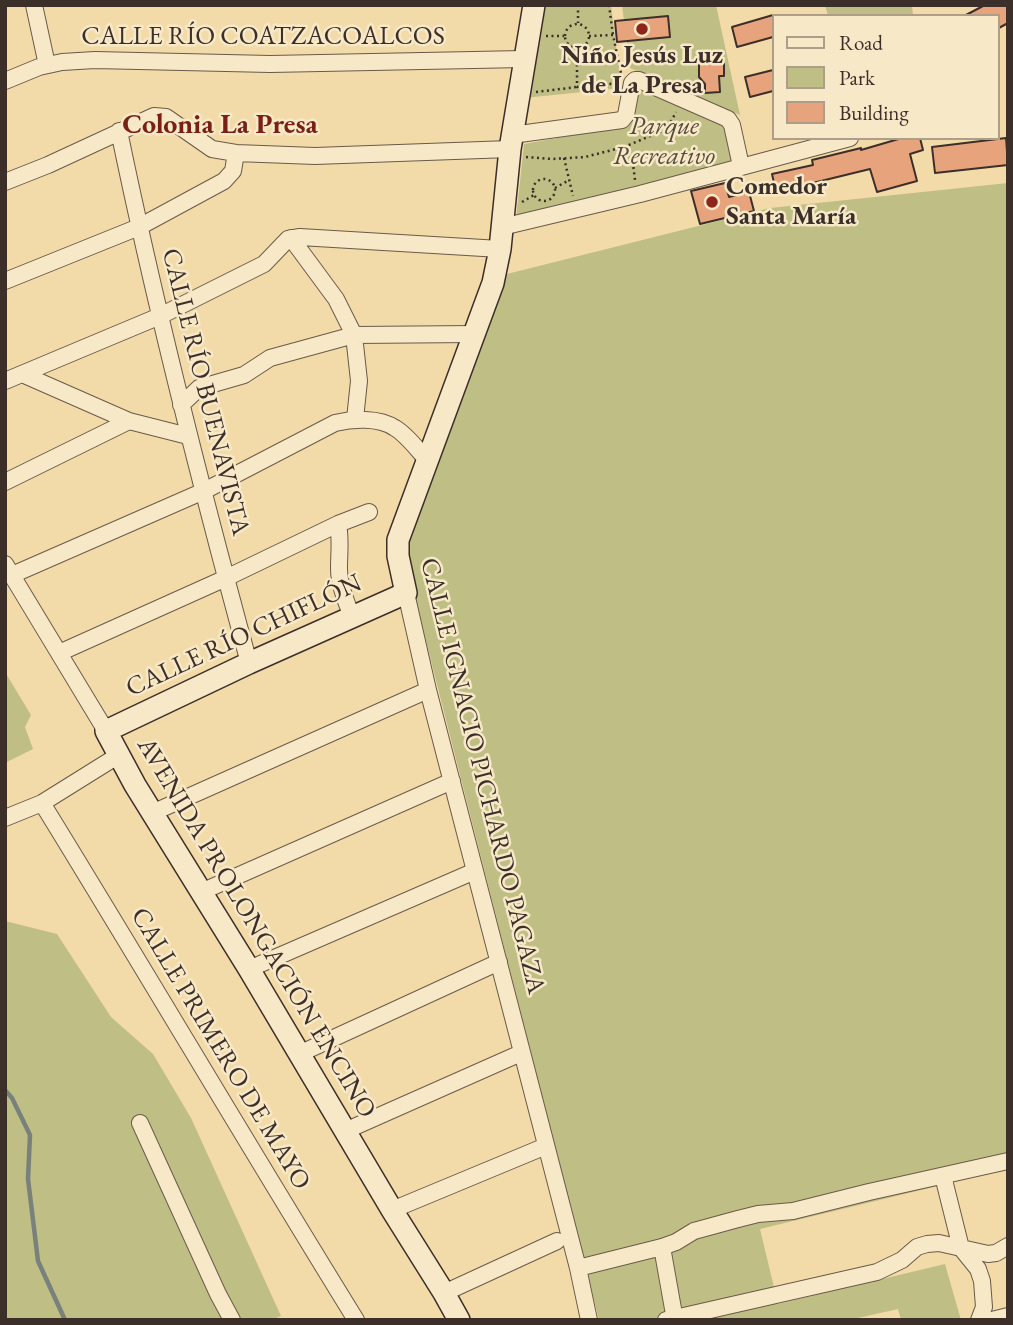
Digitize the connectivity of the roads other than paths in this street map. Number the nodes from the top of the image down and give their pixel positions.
1 (34, 5) edge
2 (534, 5) edge
3 (524, 59) junction
4 (47, 65) junction
5 (5, 81) edge
6 (120, 131) junction
7 (842, 140) edge
8 (510, 147) junction
9 (236, 153) junction
10 (741, 166) junction
11 (5, 182) edge
12 (139, 227) junction
13 (502, 227) junction
14 (291, 238) junction
15 (500, 249) junction
16 (5, 281) edge
17 (160, 316) junction
18 (475, 334) junction
19 (354, 335) junction
20 (22, 374) junction
21 (5, 381) edge
22 (181, 405) junction
23 (355, 419) junction
24 (129, 421) junction
25 (188, 436) junction
26 (426, 460) junction
27 (5, 482) edge
28 (204, 491) junction
29 (369, 512) dead end
30 (338, 524) junction
31 (8, 569) edge
32 (226, 578) junction
33 (406, 593) junction
34 (352, 617) junction
35 (59, 653) junction
36 (249, 663) junction
37 (428, 690) junction
38 (106, 731) junction
39 (119, 755) junction
40 (452, 781) junction
41 (42, 803) junction
42 (152, 813) junction
43 (5, 818) edge
44 (475, 871) junction
45 (201, 892) junction
46 (499, 962) junction
47 (249, 969) junction
48 (299, 1054) junction
49 (522, 1054) junction
50 (140, 1123) dead end
51 (345, 1131) junction
52 (546, 1146) junction
53 (1008, 1161) edge
54 (943, 1176) junction
55 (391, 1210) junction
56 (557, 1241) dead end
57 (1008, 1245) edge
58 (662, 1247) junction
59 (961, 1248) junction
60 (578, 1268) junction
61 (444, 1293) junction
62 (1008, 1316) edge
63 (672, 1319) edge
64 (232, 1320) edge
65 (356, 1320) edge
66 (458, 1320) edge
67 (589, 1320) edge
68 (979, 1320) edge
69 (992, 1320) edge

1 - 4 street
2 - 3 main road, CALLE IGNACIO PICHARDO PAGAZA
3 - 4 street, CALLE RÍO COATZACOALCOS
3 - 8 main road, CALLE IGNACIO PICHARDO PAGAZA
4 - 5 street, CALLE RÍO COATZACOALCOS
6 - 9 street
6 - 11 street
6 - 12 street, CALLE RÍO BUENAVISTA
7 - 10 street
8 - 9 street
8 - 10 street
8 - 13 main road, CALLE IGNACIO PICHARDO PAGAZA
9 - 12 street
10 - 13 street
12 - 16 street
12 - 17 street, CALLE RÍO BUENAVISTA
13 - 15 main road, CALLE IGNACIO PICHARDO PAGAZA
14 - 15 street
14 - 17 street
14 - 19 street
15 - 18 main road, CALLE IGNACIO PICHARDO PAGAZA
17 - 20 street
17 - 22 street, CALLE RÍO BUENAVISTA
18 - 19 street
18 - 26 main road, CALLE IGNACIO PICHARDO PAGAZA
19 - 22 street
19 - 23 street
20 - 21 street
20 - 24 street
22 - 25 street, CALLE RÍO BUENAVISTA
23 - 26 street
23 - 28 street
24 - 25 street
24 - 27 street
25 - 28 street, CALLE RÍO BUENAVISTA
26 - 33 main road, CALLE IGNACIO PICHARDO PAGAZA
28 - 31 street
28 - 32 street, CALLE RÍO BUENAVISTA
29 - 30 street
30 - 32 street
30 - 34 street
31 - 35 street, AVENIDA PROLONGACIÓN ENCINO
32 - 35 street
32 - 36 street, CALLE RÍO BUENAVISTA
33 - 34 main road, CALLE RÍO CHIFLÓN
33 - 37 street, CALLE IGNACIO PICHARDO PAGAZA
34 - 36 main road, CALLE RÍO CHIFLÓN
35 - 38 street, AVENIDA PROLONGACIÓN ENCINO
36 - 38 main road, CALLE RÍO CHIFLÓN
37 - 40 street, CALLE IGNACIO PICHARDO PAGAZA
37 - 42 street
38 - 39 main road, AVENIDA PROLONGACIÓN ENCINO
39 - 41 street
39 - 42 main road, AVENIDA PROLONGACIÓN ENCINO
40 - 44 street, CALLE IGNACIO PICHARDO PAGAZA
40 - 45 street
41 - 43 street
41 - 65 street, CALLE PRIMERO DE MAYO
42 - 45 main road, AVENIDA PROLONGACIÓN ENCINO
44 - 46 street, CALLE IGNACIO PICHARDO PAGAZA
44 - 47 street
45 - 47 main road, AVENIDA PROLONGACIÓN ENCINO
46 - 48 street
46 - 49 street, CALLE IGNACIO PICHARDO PAGAZA
47 - 48 main road, AVENIDA PROLONGACIÓN ENCINO
48 - 51 main road, AVENIDA PROLONGACIÓN ENCINO
49 - 51 street
49 - 52 street, CALLE IGNACIO PICHARDO PAGAZA
50 - 64 street
51 - 55 main road, AVENIDA PROLONGACIÓN ENCINO
52 - 55 street
52 - 60 street, CALLE IGNACIO PICHARDO PAGAZA
53 - 54 street
54 - 58 street
54 - 59 street
55 - 61 main road, AVENIDA PROLONGACIÓN ENCINO
56 - 61 street
57 - 59 street
58 - 60 street
58 - 63 street
59 - 63 street
59 - 68 street
60 - 67 street, CALLE IGNACIO PICHARDO PAGAZA
61 - 66 main road, AVENIDA PROLONGACIÓN ENCINO
62 - 69 street

